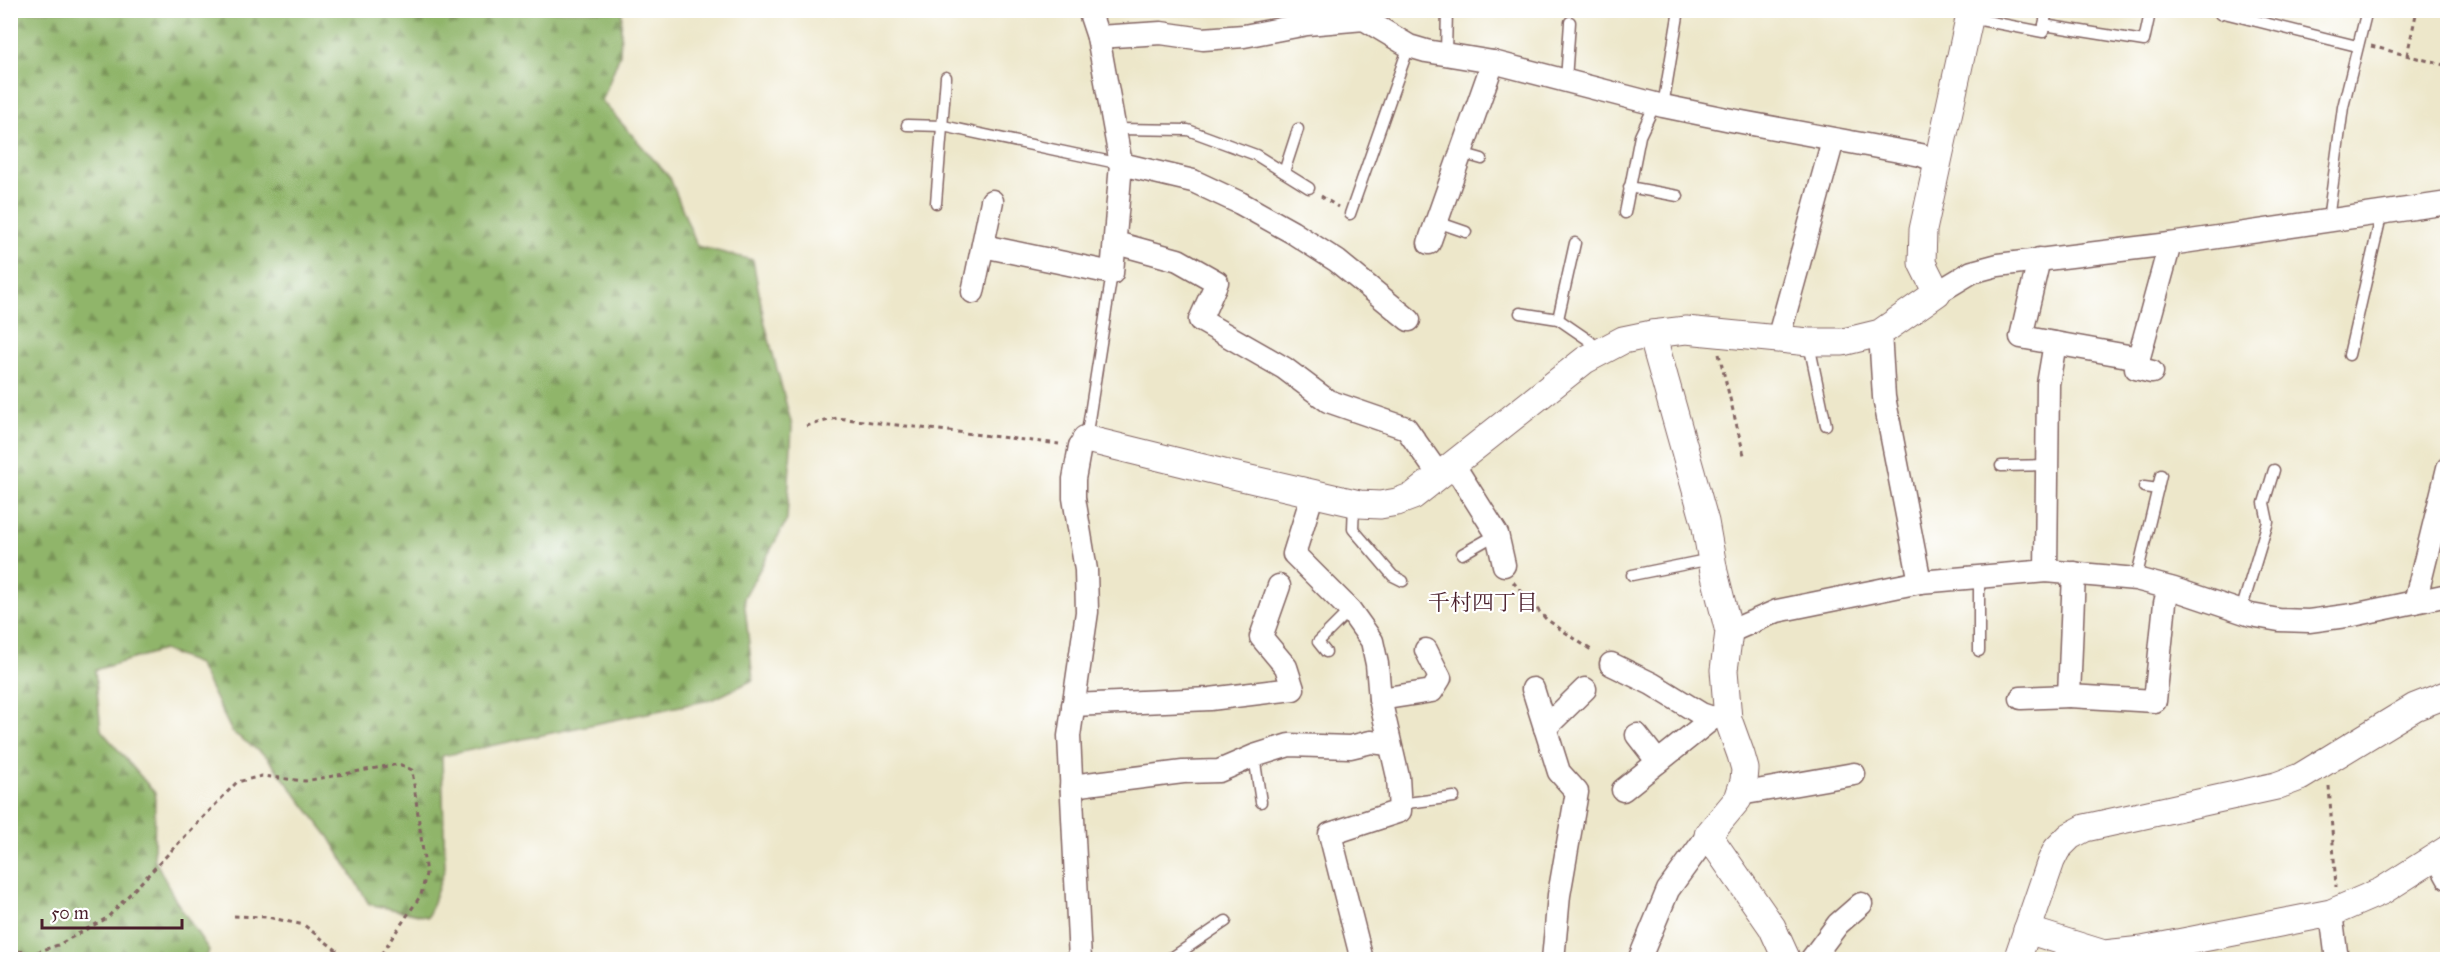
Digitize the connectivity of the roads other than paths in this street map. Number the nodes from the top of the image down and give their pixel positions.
1 (1089, 10) edge
2 (1447, 10) edge
3 (1679, 10) edge
4 (2047, 10) edge
5 (2271, 10) edge
6 (2367, 10) edge
7 (1970, 13) edge
8 (2150, 13) dead end
9 (2220, 14) dead end
10 (1352, 15) edge
11 (1570, 22) dead end
12 (2268, 23) junction
13 (2044, 25) junction
14 (1098, 37) junction
15 (2357, 44) junction
16 (1409, 46) junction
17 (1446, 53) junction
18 (1493, 62) junction
19 (945, 77) dead end
20 (1566, 80) junction
21 (1659, 105) junction
22 (907, 125) dead end
23 (943, 126) junction
24 (1116, 129) junction
25 (1298, 129) dead end
26 (1833, 140) junction
27 (1937, 162) junction
28 (1122, 164) junction
29 (1284, 172) junction
30 (1629, 187) junction
31 (1309, 188) road end
32 (1678, 196) dead end
33 (993, 201) dead end
34 (936, 203) dead end
35 (2448, 203) edge
36 (2382, 212) junction
37 (1624, 213) dead end
38 (1350, 214) road end
39 (2328, 220) junction
40 (1466, 232) dead end
41 (1433, 233) joint
42 (1116, 243) junction
43 (1575, 243) dead end
44 (2170, 244) junction
45 (983, 246) junction
46 (2039, 259) junction
47 (1112, 273) junction
48 (974, 292) dead end
49 (1937, 293) junction
50 (1520, 313) dead end
51 (1558, 319) junction
52 (1409, 320) dead end
53 (1880, 333) junction
54 (1652, 334) junction
55 (1778, 339) junction
56 (1809, 342) junction
57 (2055, 343) junction
58 (1599, 351) junction
59 (2349, 355) dead end
60 (1826, 425) dead end
61 (1083, 442) junction
62 (2047, 465) junction
63 (2001, 466) dead end
64 (2448, 468) edge
65 (1446, 470) junction
66 (2274, 470) dead end
67 (2161, 475) dead end
68 (2144, 486) dead end
69 (2158, 489) junction
70 (1313, 493) junction
71 (1354, 503) junction
72 (1497, 534) junction
73 (1461, 554) dead end
74 (1712, 559) junction
75 (1382, 563) junction
76 (1504, 565) road end
77 (1372, 570) dead end
78 (2046, 571) junction
79 (2074, 573) junction
80 (1632, 575) dead end
81 (1979, 576) junction
82 (2136, 579) junction
83 (1403, 581) dead end
84 (1920, 582) junction
85 (1279, 586) dead end
86 (2169, 588) junction
87 (2448, 594) edge
88 (2415, 602) junction
89 (1350, 610) junction
90 (2241, 611) junction
91 (1730, 632) junction
92 (1979, 651) dead end
93 (1326, 652) dead end
94 (1435, 658) dead end
95 (1611, 664) road end
96 (1533, 689) dead end
97 (1585, 689) dead end
98 (2448, 694) edge
99 (2069, 696) junction
100 (2021, 698) dead end
101 (1380, 699) junction
102 (1073, 705) junction
103 (1721, 715) junction
104 (1545, 728) junction
105 (1637, 735) dead end
106 (1389, 744) junction
107 (1254, 756) junction
108 (1658, 762) junction
109 (1854, 774) dead end
110 (1071, 786) junction
111 (1623, 790) dead end
112 (1740, 794) junction
113 (1454, 797) dead end
114 (1261, 802) dead end
115 (1399, 804) junction
116 (1708, 835) junction
117 (2444, 861) edge
118 (1861, 904) dead end
119 (2334, 912) junction
120 (1226, 921) dead end
121 (2027, 930) junction
122 (2122, 956) edge
123 (1080, 960) edge
124 (1162, 960) edge
125 (1362, 960) edge
126 (1553, 960) edge
127 (1639, 960) edge
128 (1787, 960) edge
129 (1811, 960) edge
130 (2017, 960) edge
131 (2337, 960) edge

1 - 14 street
2 - 17 lane
3 - 21 lane
4 - 13 lane
5 - 12 lane
6 - 15 lane
7 - 13 lane
7 - 27 street
8 - 13 lane
9 - 12 lane
10 - 14 street
10 - 16 street
11 - 20 lane
12 - 15 lane
14 - 24 street
15 - 39 lane
16 - 17 street
16 - 38 lane
17 - 18 street
18 - 20 street
18 - 41 street
19 - 23 lane
20 - 21 street
21 - 26 street
21 - 30 lane
22 - 23 lane
23 - 28 lane
23 - 34 lane
24 - 28 street
24 - 29 lane
25 - 29 lane
26 - 27 street
26 - 55 street
27 - 49 street
28 - 42 street
28 - 52 street
29 - 31 lane
30 - 32 lane
30 - 37 lane
33 - 45 street
35 - 36 street
36 - 39 street
36 - 59 lane
39 - 44 street
40 - 41 lane
42 - 47 street
42 - 65 street
43 - 51 lane
44 - 46 street
44 - 57 street
45 - 47 street
45 - 48 street
46 - 49 street
46 - 57 street
47 - 61 lane
49 - 53 street
50 - 51 lane
51 - 58 lane
53 - 56 street
53 - 84 street
54 - 55 street
54 - 58 street
54 - 74 street
55 - 56 street
56 - 60 lane
57 - 62 street
58 - 65 street
61 - 70 street
61 - 102 street
62 - 63 lane
62 - 78 street
64 - 88 street
65 - 71 street
65 - 72 street
66 - 90 lane
67 - 69 lane
68 - 69 lane
69 - 82 lane
70 - 71 street
70 - 89 street
71 - 75 lane
72 - 73 lane
72 - 76 street
74 - 80 lane
74 - 91 street
75 - 77 lane
75 - 83 lane
78 - 79 street
78 - 81 street
79 - 82 street
79 - 99 street
81 - 84 street
81 - 92 lane
82 - 86 street
84 - 91 street
85 - 102 street
86 - 90 street
86 - 99 street
87 - 88 street
88 - 90 street
89 - 93 lane
89 - 101 street
91 - 103 street
94 - 101 street
95 - 103 street
96 - 104 street
97 - 104 street
98 - 121 street
99 - 100 street
101 - 106 street
102 - 110 street
103 - 108 street
103 - 112 street
104 - 126 street
105 - 108 street
106 - 107 street
106 - 115 street
107 - 110 street
107 - 114 lane
108 - 111 street
109 - 112 street
110 - 123 street
112 - 116 street
113 - 115 lane
115 - 125 street
116 - 127 street
116 - 128 street
117 - 119 street
118 - 129 street
119 - 122 street
119 - 131 street
120 - 124 lane
121 - 122 street
121 - 130 street

